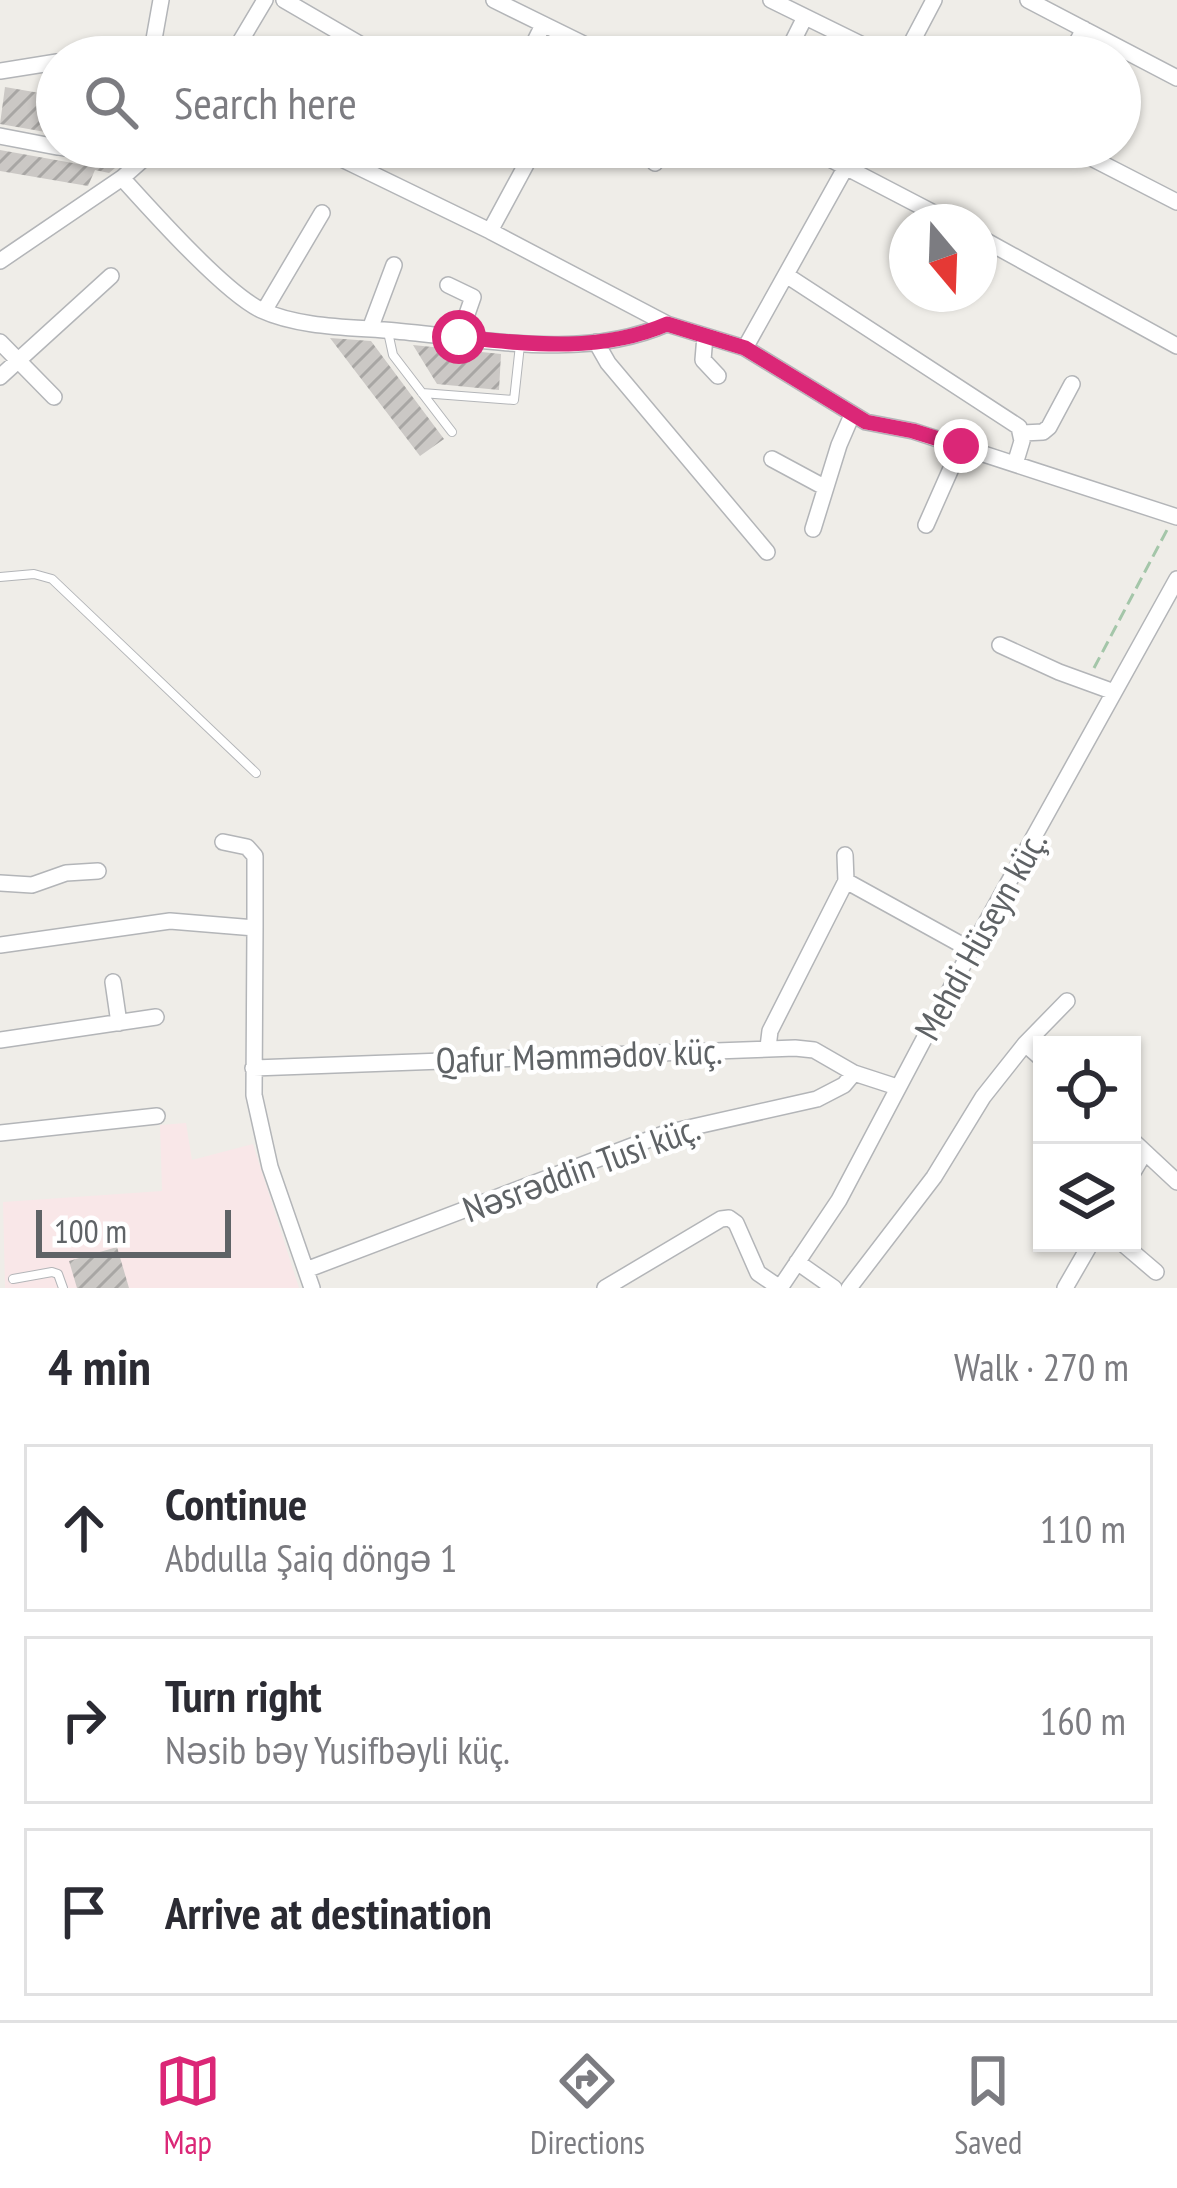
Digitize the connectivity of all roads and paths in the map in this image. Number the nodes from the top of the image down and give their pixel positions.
1 (160, 0) edge
2 (265, 0) edge
3 (284, 0) edge
4 (494, 0) edge
5 (771, 0) edge
6 (934, 0) edge
7 (1028, 0) edge
8 (805, 17) junction
9 (543, 26) junction
10 (1084, 29) junction
11 (154, 36) edge
12 (244, 36) edge
13 (346, 36) edge
14 (538, 36) edge
15 (565, 36) edge
16 (796, 36) edge
17 (844, 36) edge
18 (915, 36) edge
19 (1080, 36) edge
20 (1097, 36) edge
21 (1141, 59) edge
22 (36, 65) edge
23 (0, 71) edge
24 (1177, 78) edge
25 (0, 136) edge
26 (36, 143) edge
27 (133, 168) edge
28 (360, 168) edge
29 (525, 168) edge
30 (846, 168) edge
31 (853, 168) edge
32 (1111, 168) edge
33 (122, 178) junction
34 (1177, 202) edge
35 (918, 204) edge
36 (322, 213) dead end
37 (490, 231) junction
38 (997, 247) edge
39 (0, 261) edge
40 (394, 265) dead end
41 (111, 275) dead end
42 (786, 275) junction
43 (448, 285) dead end
44 (264, 311) junction
45 (667, 324) junction
46 (370, 329) junction
47 (388, 330) junction
48 (704, 335) junction
49 (459, 337) junction
50 (0, 342) edge
51 (596, 342) junction
52 (520, 344) junction
53 (1177, 346) edge
54 (745, 348) junction
55 (18, 360) junction
56 (718, 376) dead end
57 (0, 377) edge
58 (1072, 384) dead end
59 (422, 393) junction
60 (54, 397) dead end
61 (852, 416) junction
62 (452, 432) dead end
63 (1023, 433) junction
64 (961, 446) junction
65 (772, 459) dead end
66 (1015, 464) junction
67 (824, 487) junction
68 (1176, 516) edge
69 (926, 525) dead end
70 (813, 529) dead end
71 (767, 552) dead end
72 (0, 577) edge
73 (1177, 579) edge
74 (1000, 645) dead end
75 (1087, 682) junction
76 (1114, 692) junction
77 (256, 773) dead end
78 (223, 842) dead end
79 (845, 855) dead end
80 (98, 871) dead end
81 (846, 881) junction
82 (0, 883) edge
83 (254, 928) junction
84 (0, 945) edge
85 (971, 950) junction
86 (113, 982) dead end
87 (1067, 1000) dead end
88 (156, 1017) dead end
89 (119, 1023) junction
90 (0, 1040) edge
91 (1025, 1044) junction
92 (768, 1047) junction
93 (1033, 1051) edge
94 (253, 1068) junction
95 (854, 1073) junction
96 (897, 1087) junction
97 (157, 1116) dead end
98 (0, 1133) edge
99 (1141, 1149) edge
100 (1177, 1182) edge
101 (1086, 1252) edge
102 (1133, 1252) edge
103 (797, 1262) junction
104 (306, 1270) junction
105 (1156, 1272) dead end
106 (14, 1279) dead end
107 (63, 1288) edge
108 (312, 1288) edge
109 (605, 1288) edge
110 (780, 1288) edge
111 (834, 1288) edge
112 (848, 1288) edge
113 (1064, 1288) edge

1 - 11 street
2 - 12 street
3 - 13 street
4 - 9 street
5 - 8 street
6 - 18 street
7 - 10 street
8 - 16 street
8 - 17 street
9 - 14 street
9 - 15 street
10 - 19 street
10 - 20 street
21 - 24 street
22 - 23 street
25 - 26 street
27 - 33 street
28 - 37 street
29 - 37 street
30 - 42 street
31 - 35 street
32 - 34 street
33 - 39 street
33 - 44 street
36 - 44 street
37 - 45 street
38 - 53 street
40 - 46 street
41 - 55 street
42 - 54 street
42 - 63 street
43 - 49 street
44 - 46 street
45 - 48 street
45 - 51 street
46 - 47 street
47 - 49 street
47 - 59 lane
48 - 54 street
48 - 56 street
49 - 52 street
50 - 55 street
51 - 52 street
51 - 71 street
52 - 59 lane
54 - 61 street
55 - 57 street
55 - 60 street
58 - 63 street
59 - 62 lane
61 - 64 street
61 - 67 street
63 - 66 street
64 - 66 street
64 - 69 street
65 - 67 street
66 - 68 street
67 - 70 street
68 - 75 path
72 - 77 lane
73 - 76 street, Mehdi Hüseyn küç.
74 - 75 street
75 - 76 street
76 - 85 street, Mehdi Hüseyn küç.
78 - 83 street
79 - 81 street
80 - 82 street
81 - 85 street
81 - 92 street
83 - 84 street
83 - 94 street
85 - 96 street, Mehdi Hüseyn küç.
86 - 89 street
87 - 91 street
88 - 89 street
89 - 90 street
91 - 93 street
91 - 112 street
92 - 94 street, Qafur Məmmədov küç.
92 - 95 street, Qafur Məmmədov küç.
94 - 104 street
95 - 96 street, Qafur Məmmədov küç.
95 - 104 street, Nəsrəddin Tusi küç.
96 - 103 street, Mehdi Hüseyn küç.
97 - 98 street
99 - 100 street
101 - 113 street
102 - 105 street
103 - 110 street, Mehdi Hüseyn küç.
103 - 111 street
104 - 108 street
106 - 107 lane
109 - 110 street

